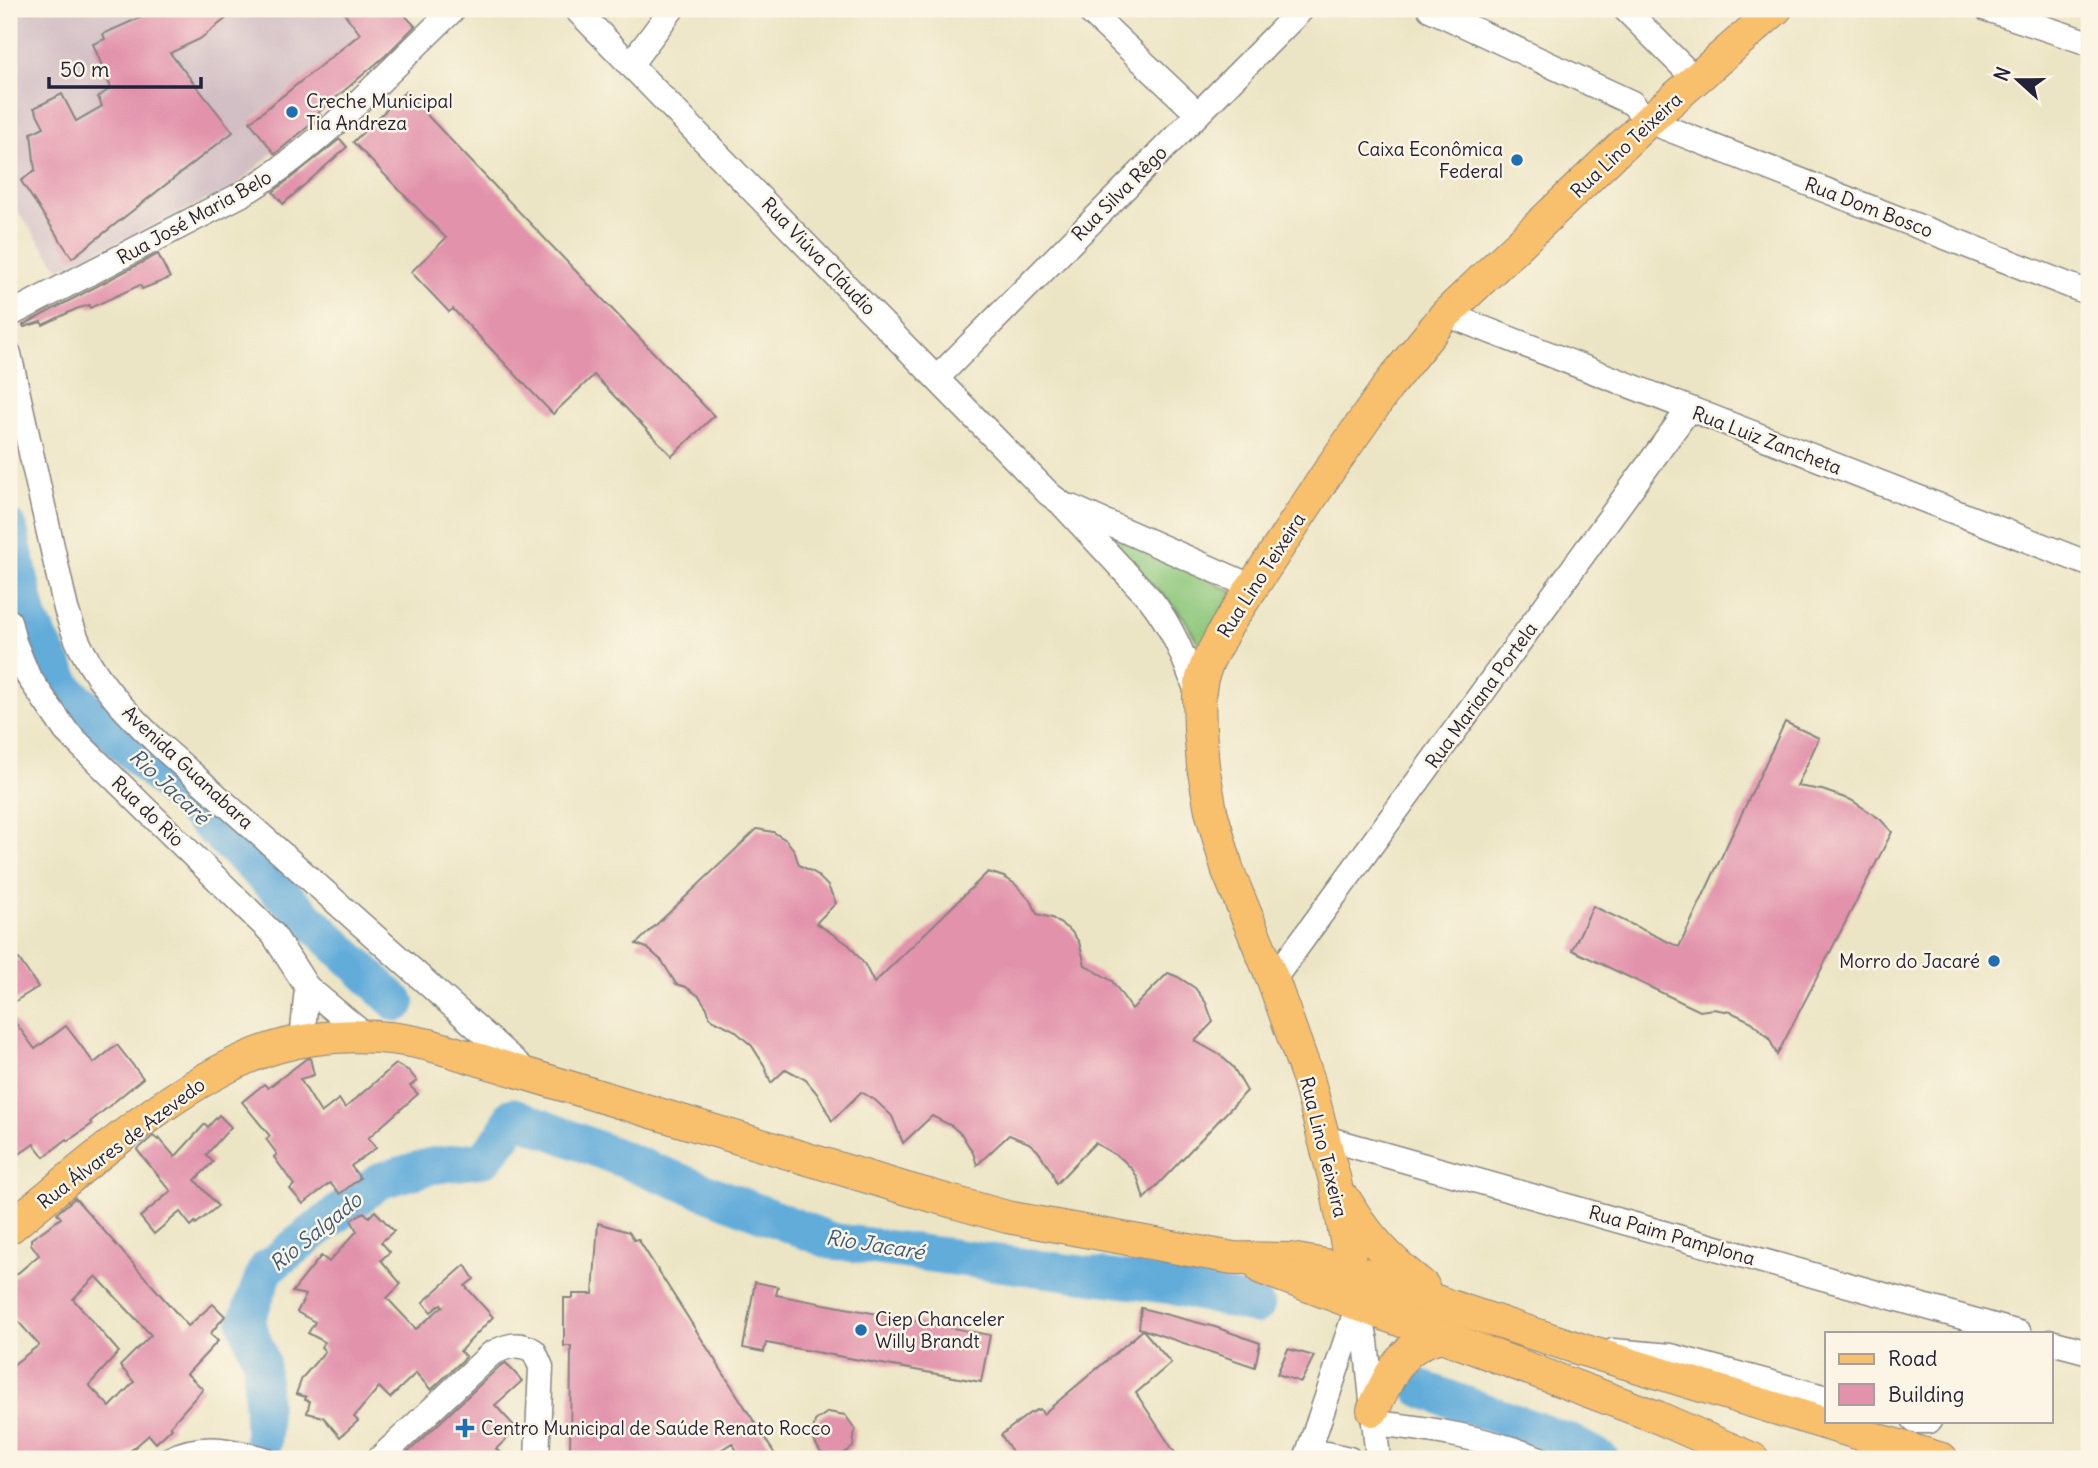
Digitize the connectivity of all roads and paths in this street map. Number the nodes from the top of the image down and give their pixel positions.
1 (454, 9) edge
2 (576, 9) edge
3 (672, 9) edge
4 (1087, 9) edge
5 (1302, 9) edge
6 (1430, 9) edge
7 (1625, 9) edge
8 (1776, 9) edge
9 (1987, 9) edge
10 (2089, 43) edge
11 (629, 65) junction
12 (1696, 80) junction
13 (1198, 114) junction
14 (1648, 121) junction
15 (2089, 293) edge
16 (9, 314) edge
17 (1446, 314) junction
18 (9, 354) edge
19 (937, 378) junction
20 (1689, 409) junction
21 (1061, 503) junction
22 (2089, 564) edge
23 (1253, 587) junction
24 (9, 621) edge
25 (1199, 697) junction
26 (1273, 980) junction
27 (307, 987) junction
28 (367, 1037) junction
29 (302, 1041) junction
30 (528, 1076) junction
31 (1325, 1138) junction
32 (1335, 1181) junction
33 (9, 1228) edge
34 (1233, 1258) junction
35 (1353, 1270) junction
36 (1358, 1304) junction
37 (1447, 1305) junction
38 (2012, 1332) edge
39 (1442, 1336) junction
40 (2052, 1342) edge
41 (1583, 1350) junction
42 (2089, 1352) edge
43 (1825, 1397) edge
44 (1373, 1416) junction
45 (170, 1459) edge
46 (264, 1459) edge
47 (379, 1459) edge
48 (537, 1459) edge
49 (1306, 1459) edge
50 (1314, 1459) edge
51 (1349, 1459) edge
52 (1378, 1459) edge
53 (1540, 1459) edge
54 (1753, 1459) edge
55 (1942, 1459) edge

1 - 16 street, Rua José Maria Belo
2 - 11 street, Rua Viúva Cláudio
3 - 11 street
4 - 13 street
5 - 13 street, Rua Silva Rêgo
6 - 14 street
7 - 12 street
8 - 12 main road, Rua Lino Teixeira
9 - 10 street
11 - 19 street, Rua Viúva Cláudio
12 - 14 main road, Rua Lino Teixeira
13 - 19 street, Rua Silva Rêgo
14 - 15 street, Rua Dom Bosco
14 - 17 main road, Rua Lino Teixeira
17 - 20 street, Rua Luiz Zancheta
17 - 23 main road, Rua Lino Teixeira
18 - 30 street, Avenida Guanabara
19 - 21 street, Rua Viúva Cláudio
20 - 22 street, Rua Luiz Zancheta
20 - 26 street, Rua Mariana Portela
21 - 23 street
21 - 25 street
23 - 25 main road, Rua Lino Teixeira
24 - 27 street, Rua do Rio
25 - 26 main road, Rua Lino Teixeira
26 - 31 main road, Rua Lino Teixeira
27 - 28 street, Rua do Rio
27 - 29 street
28 - 29 main road, Rua Álvares de Azevedo
28 - 30 main road, Rua Álvares de Azevedo
29 - 33 main road, Rua Álvares de Azevedo
30 - 34 main road, Rua Álvares de Azevedo
31 - 32 main road, Rua Lino Teixeira
31 - 38 street, Rua Paim Pamplona
32 - 35 main road, Rua Lino Teixeira
32 - 37 main road
34 - 35 main road
34 - 36 main road
35 - 36 main road, Rua Lino Teixeira
35 - 37 main road
36 - 39 main road
36 - 44 street
36 - 49 street
37 - 41 main road
39 - 44 main road
39 - 54 main road
40 - 42 street
41 - 43 street
41 - 55 main road
44 - 52 street
44 - 53 street
45 - 46 street
47 - 48 street
50 - 51 street

